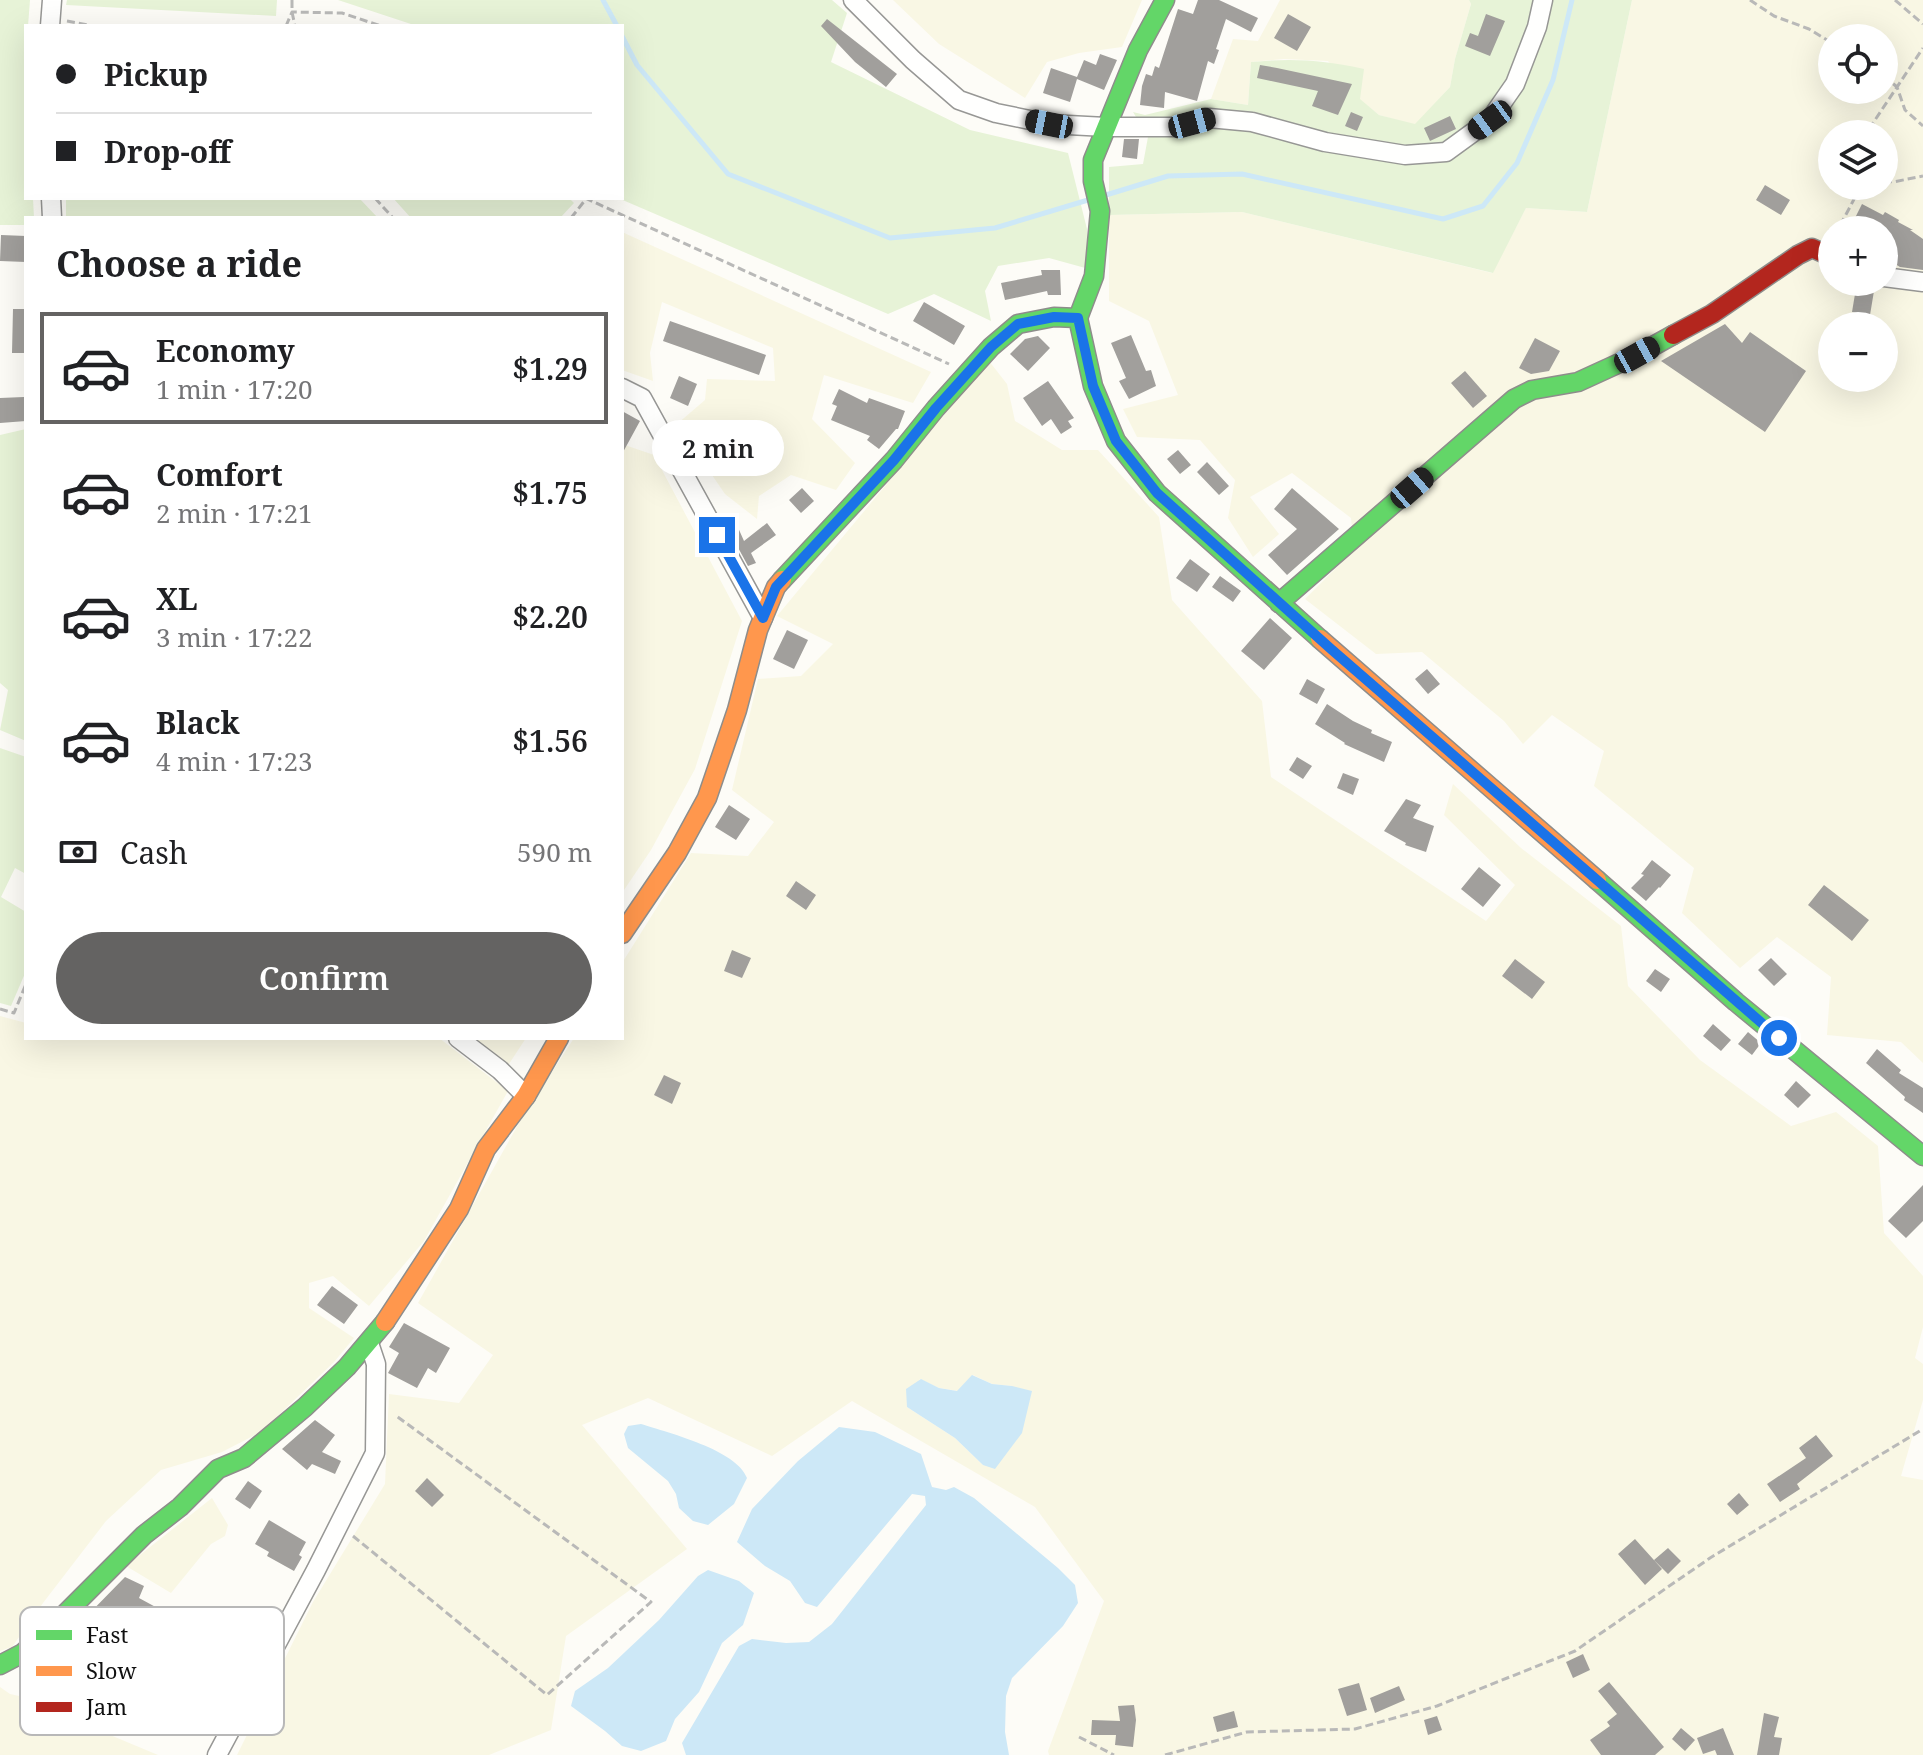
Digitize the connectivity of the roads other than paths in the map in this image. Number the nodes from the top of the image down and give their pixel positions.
1 (853, 0) edge
2 (1165, 0) edge
3 (1543, 0) edge
4 (1106, 127) junction
5 (1818, 251) edge
6 (1898, 279) edge
7 (1923, 282) edge
8 (1078, 318) junction
9 (624, 389) edge
10 (1279, 603) junction
11 (763, 618) junction
12 (624, 931) edge
13 (461, 1040) edge
14 (558, 1040) edge
15 (526, 1096) junction
16 (1923, 1156) edge
17 (369, 1343) junction
18 (72, 1607) edge
19 (284, 1628) edge
20 (20, 1655) edge
21 (0, 1665) edge
22 (228, 1735) edge
23 (217, 1755) edge

1 - 4 street
2 - 4 street
3 - 4 street
4 - 8 street
5 - 10 street
6 - 7 street
8 - 10 street
8 - 11 street
9 - 11 street
10 - 16 street
11 - 12 street
13 - 15 street
14 - 15 street
15 - 17 street
17 - 18 street
17 - 19 street
20 - 21 street
22 - 23 street

